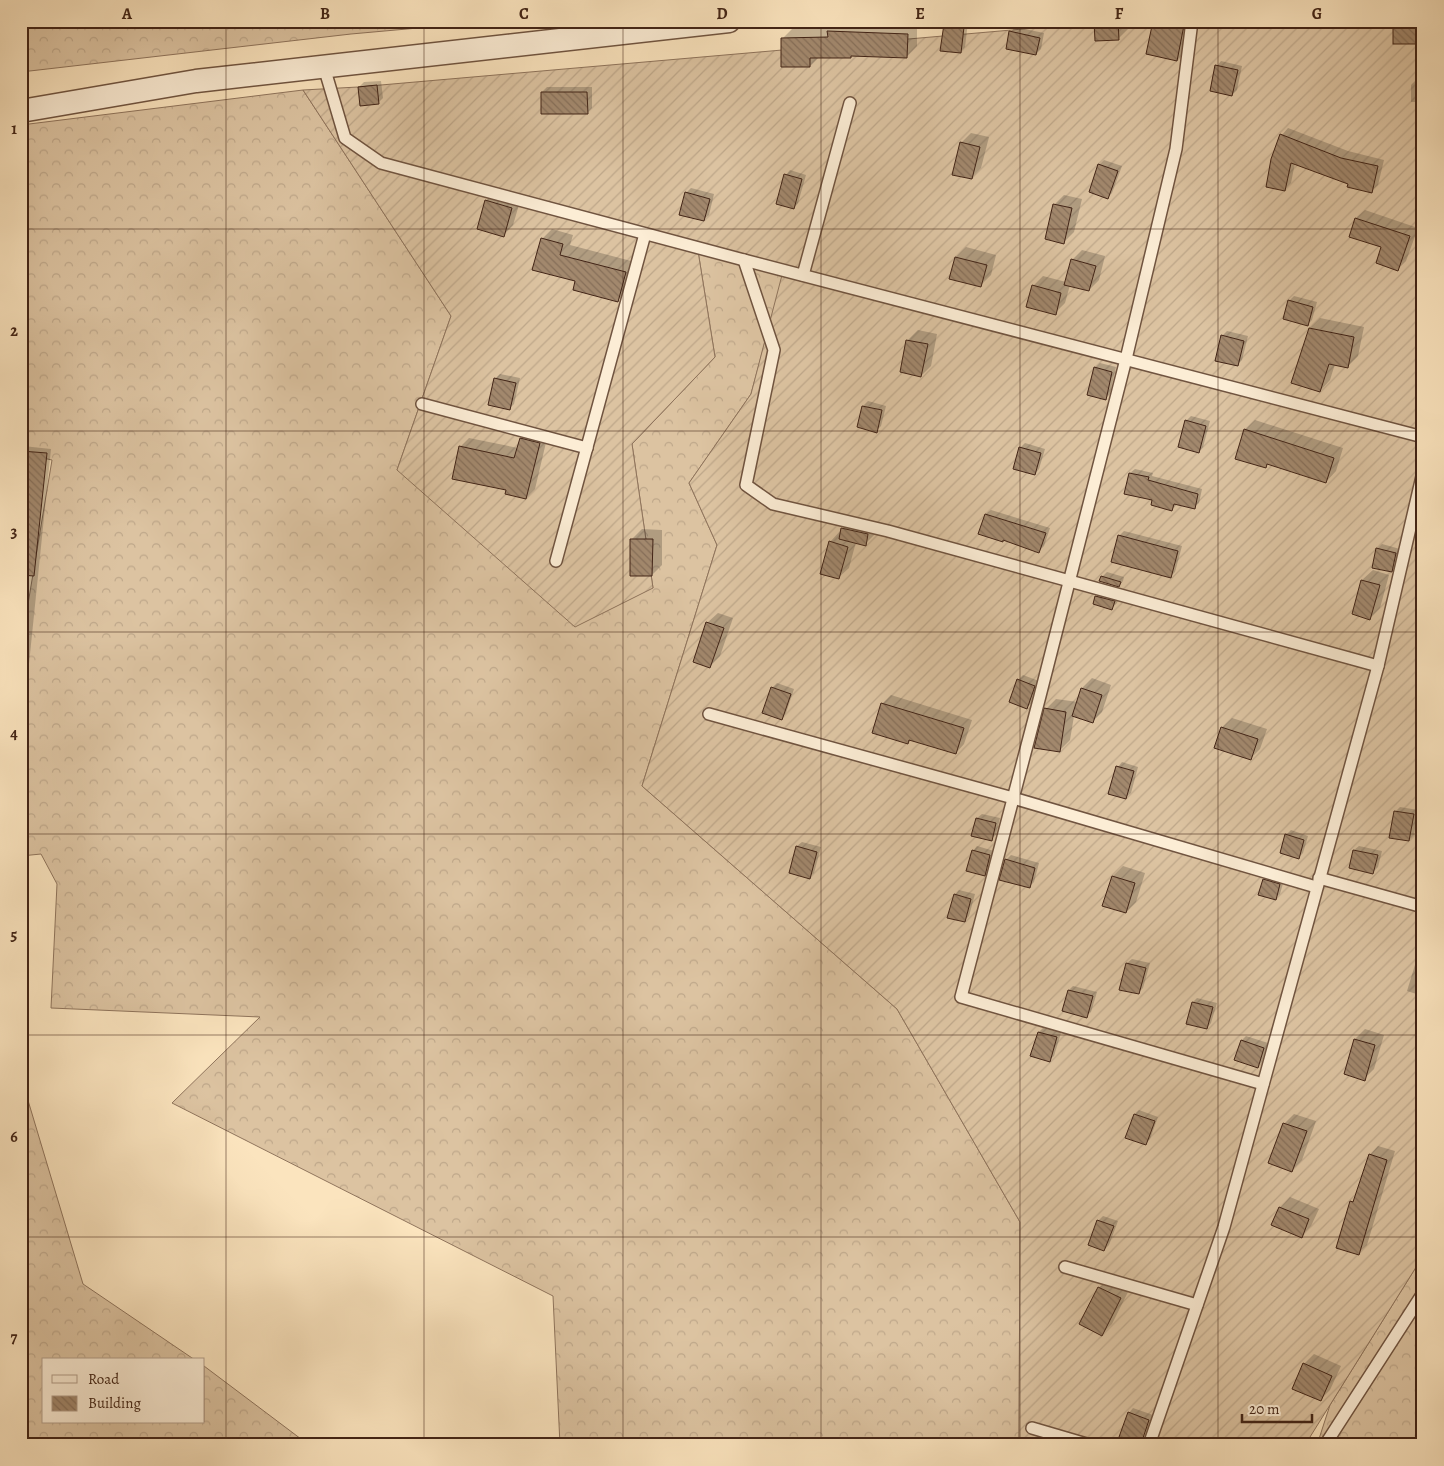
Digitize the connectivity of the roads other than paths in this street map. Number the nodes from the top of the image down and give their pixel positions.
1 (729, 21) edge
2 (1192, 21) edge
3 (324, 67) junction
4 (850, 103) dead end
5 (21, 111) edge
6 (645, 234) junction
7 (744, 260) junction
8 (803, 275) junction
9 (1126, 358) junction
10 (422, 404) dead end
11 (1423, 437) edge
12 (587, 448) junction
13 (1423, 472) edge
14 (556, 562) dead end
15 (1069, 580) junction
16 (1378, 666) junction
17 (709, 714) dead end
18 (1013, 798) junction
19 (1318, 883) junction
20 (1423, 907) edge
21 (1262, 1084) junction
22 (1065, 1266) dead end
23 (1423, 1293) edge
24 (1197, 1305) junction
25 (1032, 1428) dead end
26 (1090, 1445) edge
27 (1149, 1445) edge
28 (1325, 1445) edge

1 - 3 street
2 - 9 lane
3 - 5 street
3 - 6 lane
4 - 8 lane
6 - 7 lane
6 - 12 lane
7 - 8 lane
7 - 15 lane
8 - 9 lane
9 - 11 lane
9 - 15 lane
10 - 12 lane
12 - 14 lane
13 - 16 lane
15 - 16 lane
15 - 18 lane
16 - 19 lane
17 - 18 lane
18 - 19 lane
18 - 21 lane
19 - 20 lane
19 - 21 lane
21 - 24 lane
22 - 24 lane
23 - 28 lane
24 - 27 lane
25 - 26 lane

